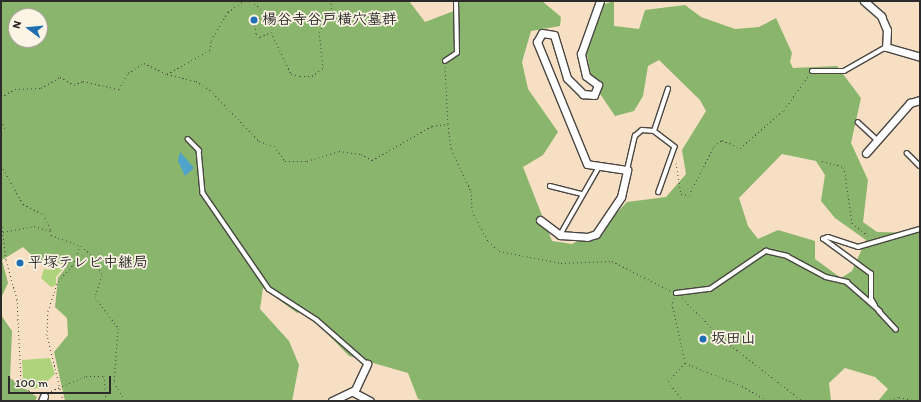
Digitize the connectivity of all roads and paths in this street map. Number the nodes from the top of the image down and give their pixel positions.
1 (243, 1) edge
2 (251, 1) edge
3 (331, 1) edge
4 (456, 1) edge
5 (600, 1) edge
6 (864, 1) edge
7 (886, 46) junction
8 (920, 57) edge
9 (445, 61) joint
10 (812, 71) joint
11 (167, 74) junction
12 (668, 89) dead end
13 (1, 97) edge
14 (920, 100) edge
15 (1, 120) edge
16 (858, 122) dead end
17 (448, 124) junction
18 (654, 131) junction
19 (1, 132) edge
20 (188, 139) dead end
21 (878, 140) junction
22 (907, 152) dead end
23 (866, 153) dead end
24 (675, 159) dead end
25 (822, 161) dead end
26 (1, 165) edge
27 (920, 166) edge
28 (599, 167) junction
29 (628, 170) junction
30 (550, 186) dead end
31 (659, 192) dead end
32 (583, 194) junction
33 (1, 219) edge
34 (540, 220) dead end
35 (920, 229) edge
36 (51, 231) junction
37 (2, 232) junction
38 (560, 234) junction
39 (878, 242) junction
40 (81, 246) junction
41 (676, 294) junction
42 (880, 312) junction
43 (896, 329) dead end
44 (685, 363) junction
45 (367, 364) joint
46 (60, 386) junction
47 (353, 392) junction
48 (45, 396) edge
49 (800, 400) edge
50 (63, 401) edge
51 (106, 401) edge
52 (125, 401) edge
53 (332, 401) edge
54 (370, 401) edge
55 (683, 401) edge
56 (768, 401) edge
57 (804, 401) edge
58 (886, 401) edge
59 (916, 401) edge

1 - 11 path
2 - 3 path
4 - 9 lane
5 - 28 street
6 - 7 street
7 - 8 street
7 - 10 lane
9 - 17 path
10 - 24 path
11 - 13 path
11 - 17 path
12 - 18 lane
14 - 21 street
15 - 19 path
16 - 21 lane
17 - 41 path
18 - 29 lane
18 - 31 lane
20 - 45 lane
21 - 23 street
22 - 27 lane
25 - 39 path
26 - 36 path
28 - 29 street
28 - 32 lane
29 - 38 street
30 - 32 lane
32 - 38 lane
33 - 37 path
34 - 38 street
35 - 39 lane
36 - 37 path
36 - 40 path
37 - 48 path
39 - 42 lane
40 - 46 path
40 - 52 path
41 - 42 lane
41 - 44 path
41 - 49 path
42 - 43 lane
44 - 55 path
44 - 56 path
45 - 47 street
46 - 48 path
46 - 50 path
46 - 51 path
47 - 53 street
47 - 54 street
49 - 57 path
58 - 59 path

